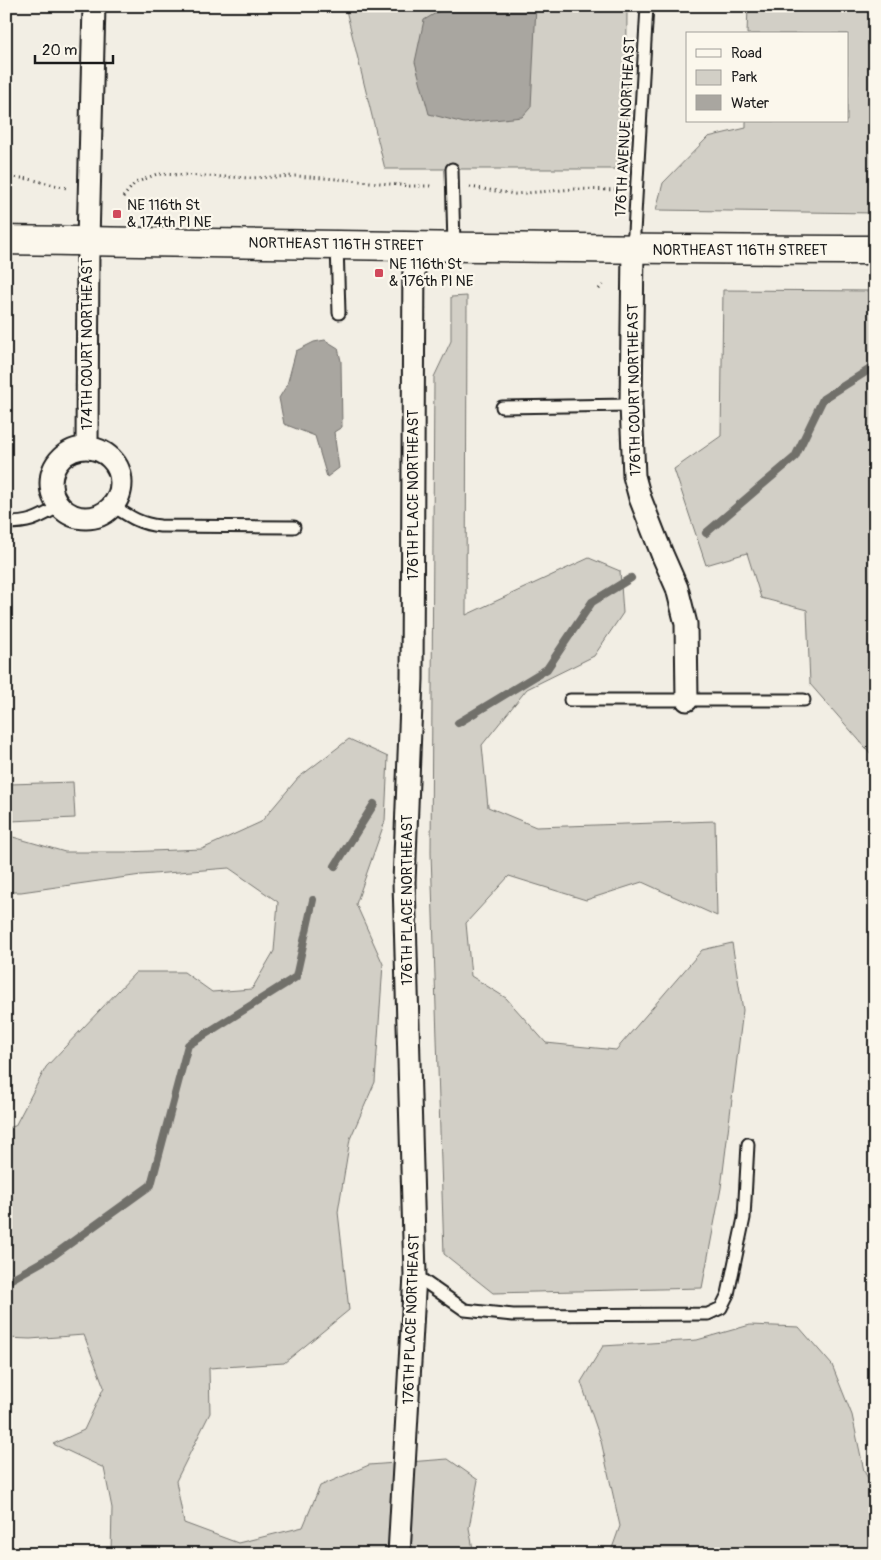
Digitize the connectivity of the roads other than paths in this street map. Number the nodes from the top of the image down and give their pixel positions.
1 (94, 6) edge
2 (647, 6) edge
3 (452, 169) dead end
4 (6, 240) edge
5 (88, 241) junction
6 (337, 244) junction
7 (414, 245) junction
8 (454, 246) junction
9 (633, 250) junction
10 (875, 250) edge
11 (339, 313) dead end
12 (631, 405) junction
13 (502, 407) dead end
14 (87, 448) junction
15 (60, 506) junction
16 (113, 506) junction
17 (6, 523) edge
18 (294, 527) dead end
19 (570, 700) dead end
20 (687, 700) junction
21 (804, 700) dead end
22 (748, 1144) dead end
23 (415, 1275) junction
24 (399, 1554) edge

1 - 5 street, 174TH COURT NORTHEAST
2 - 9 lane, 176TH AVENUE NORTHEAST
3 - 8 lane
4 - 5 street, NORTHEAST 116TH STREET
5 - 6 street, NORTHEAST 116TH STREET
5 - 14 street, 174TH COURT NORTHEAST
6 - 7 street, NORTHEAST 116TH STREET
6 - 11 lane
7 - 8 street, NORTHEAST 116TH STREET
7 - 23 street, 176TH PLACE NORTHEAST
8 - 9 street, NORTHEAST 116TH STREET
9 - 10 street, NORTHEAST 116TH STREET
9 - 12 street, 176TH COURT NORTHEAST
12 - 13 lane
12 - 20 street, 176TH COURT NORTHEAST
14 - 15 street, 174TH COURT NORTHEAST
14 - 16 street, 174TH COURT NORTHEAST
15 - 16 street
15 - 17 lane
16 - 18 lane
19 - 20 lane
20 - 21 lane
22 - 23 lane
23 - 24 street, 176TH PLACE NORTHEAST

